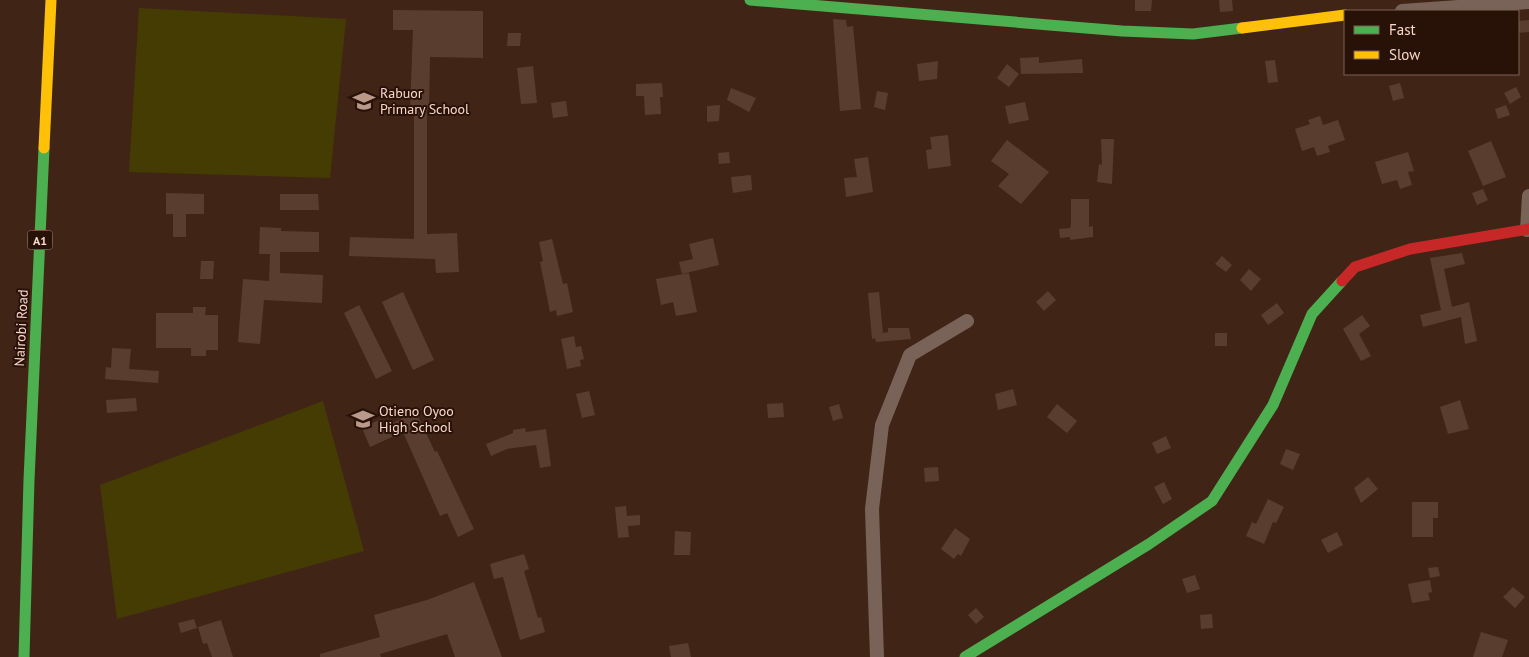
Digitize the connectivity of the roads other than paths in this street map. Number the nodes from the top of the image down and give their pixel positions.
1 (51, 0) edge
2 (750, 0) edge
3 (1529, 2) edge
4 (1416, 10) edge
5 (1344, 15) edge
6 (1529, 196) edge
7 (1528, 229) edge
8 (967, 321) dead end
9 (24, 657) edge
10 (877, 657) edge
11 (964, 657) edge

1 - 9 main road, Nairobi Road / A1
2 - 5 main road
3 - 4 street
6 - 7 street
7 - 11 main road
8 - 10 street

